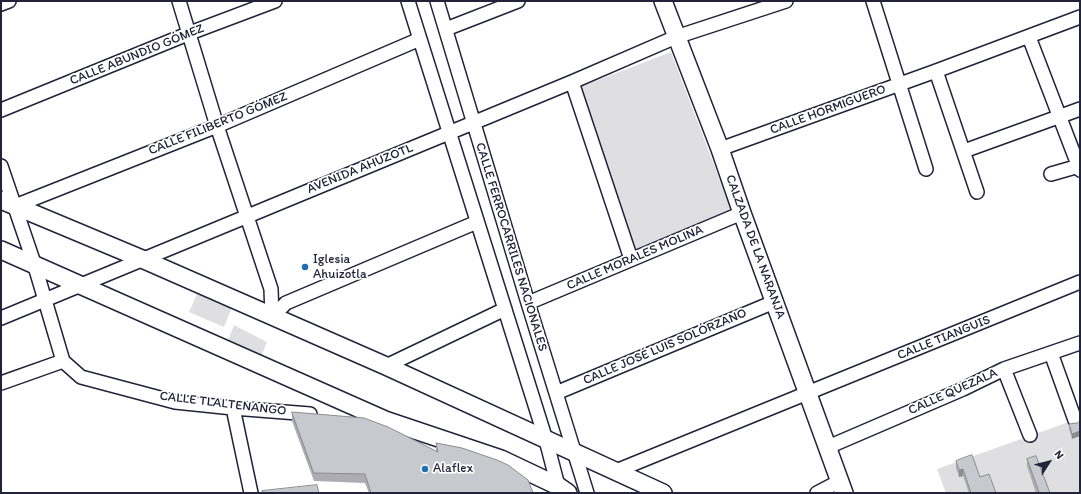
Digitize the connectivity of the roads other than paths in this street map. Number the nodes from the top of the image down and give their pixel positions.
1 (9, 1) edge
2 (179, 1) edge
3 (274, 1) edge
4 (408, 1) edge
5 (437, 1) edge
6 (518, 1) edge
7 (663, 1) edge
8 (786, 1) edge
9 (872, 1) edge
10 (1, 4) edge
11 (1080, 17) edge
12 (446, 29) junction
13 (190, 33) junction
14 (676, 37) junction
15 (1029, 37) junction
16 (420, 39) junction
17 (936, 71) junction
18 (572, 82) junction
19 (900, 84) junction
20 (1080, 109) edge
21 (1, 110) edge
22 (1059, 116) junction
23 (473, 122) junction
24 (217, 126) junction
25 (449, 132) junction
26 (720, 149) junction
27 (964, 151) junction
28 (1, 166) edge
29 (1079, 168) edge
30 (926, 169) dead end
31 (1051, 174) dead end
32 (977, 192) dead end
33 (8, 203) edge
34 (742, 214) junction
35 (246, 216) junction
36 (477, 222) junction
37 (1, 250) edge
38 (142, 259) junction
39 (631, 259) junction
40 (34, 263) junction
41 (1080, 282) edge
42 (82, 285) junction
43 (44, 301) junction
44 (774, 302) junction
45 (528, 303) junction
46 (505, 309) junction
47 (272, 317) junction
48 (1, 318) edge
49 (1080, 343) edge
50 (1051, 353) junction
51 (63, 362) junction
52 (386, 366) junction
53 (1004, 369) junction
54 (1, 383) edge
55 (556, 393) junction
56 (808, 393) junction
57 (233, 408) junction
58 (321, 415) edge
59 (345, 416) edge
60 (385, 420) junction
61 (1076, 420) dead end
62 (1030, 435) dead end
63 (546, 440) junction
64 (828, 447) junction
65 (575, 452) junction
66 (616, 471) junction
67 (842, 487) edge
68 (563, 490) edge
69 (251, 493) edge
70 (587, 493) edge
71 (663, 493) edge
72 (817, 493) edge

1 - 10 street
2 - 13 street
3 - 13 street, CALLE ABUNDIO GÓMEZ
4 - 16 street, CALLE FERROCARRILES NACIONALES
5 - 12 street, CALLE FERROCARRILES NACIONALES
6 - 12 street
7 - 14 main road, CALZADA DE LA NARANJA
8 - 14 street, AVENIDA AHUZOTL
9 - 19 street
11 - 15 street, CALLE HORMIGUERO
12 - 23 street, CALLE FERROCARRILES NACIONALES
13 - 21 street, CALLE ABUNDIO GÓMEZ
13 - 24 street
14 - 18 street, AVENIDA AHUZOTL
14 - 26 main road, CALZADA DE LA NARANJA
15 - 17 street, CALLE HORMIGUERO
15 - 22 street
16 - 24 street, CALLE FILIBERTO GÓMEZ
16 - 25 street, CALLE FERROCARRILES NACIONALES
17 - 19 street, CALLE HORMIGUERO
17 - 27 street
18 - 23 street, AVENIDA AHUZOTL
18 - 39 street
19 - 26 street, CALLE HORMIGUERO
19 - 30 street
20 - 22 street
22 - 27 street
22 - 29 street
23 - 25 street, AVENIDA AHUZOTL
23 - 45 street, CALLE FERROCARRILES NACIONALES
24 - 33 street, CALLE FILIBERTO GÓMEZ
24 - 35 street
25 - 35 street, AVENIDA AHUZOTL
25 - 36 street, CALLE FERROCARRILES NACIONALES
26 - 34 main road, CALZADA DE LA NARANJA
27 - 32 street
28 - 33 street
29 - 31 street
33 - 38 main road
33 - 40 street
34 - 39 street, CALLE MORALES MOLINA
34 - 44 main road, CALZADA DE LA NARANJA
35 - 38 street, AVENIDA AHUZOTL
35 - 47 street
36 - 46 street, CALLE FERROCARRILES NACIONALES
36 - 47 street
37 - 40 main road
38 - 42 street, AVENIDA AHUZOTL
38 - 47 main road
39 - 45 street, CALLE MORALES MOLINA
40 - 42 main road
40 - 43 street
41 - 56 street, CALLE TIANGUIS
42 - 43 street, AVENIDA AHUZOTL
42 - 60 main road
43 - 48 street, AVENIDA AHUZOTL
43 - 51 street
44 - 55 street, CALLE JOSÉ LUIS SOLÓRZANO
44 - 56 main road, CALZADA DE LA NARANJA
45 - 55 street, CALLE FERROCARRILES NACIONALES
46 - 52 street
46 - 63 street, CALLE FERROCARRILES NACIONALES
47 - 52 main road
49 - 50 street, CALLE QUEZALA
50 - 53 street, CALLE QUEZALA
50 - 61 street
51 - 54 street
51 - 57 street, CALLE TLALTENANGO
52 - 63 main road
53 - 62 street
53 - 64 street, CALLE QUEZALA
55 - 65 street, CALLE FERROCARRILES NACIONALES
56 - 64 main road, CALZADA DE LA NARANJA
56 - 66 street, CALLE TIANGUIS
57 - 58 street, CALLE TLALTENANGO
57 - 69 street
59 - 60 street
60 - 68 main road
63 - 65 main road
63 - 68 street, CALLE FERROCARRILES NACIONALES
64 - 67 main road, CALZADA DE LA NARANJA
65 - 66 main road
65 - 70 street, CALLE FERROCARRILES NACIONALES
66 - 71 main road
67 - 72 street

